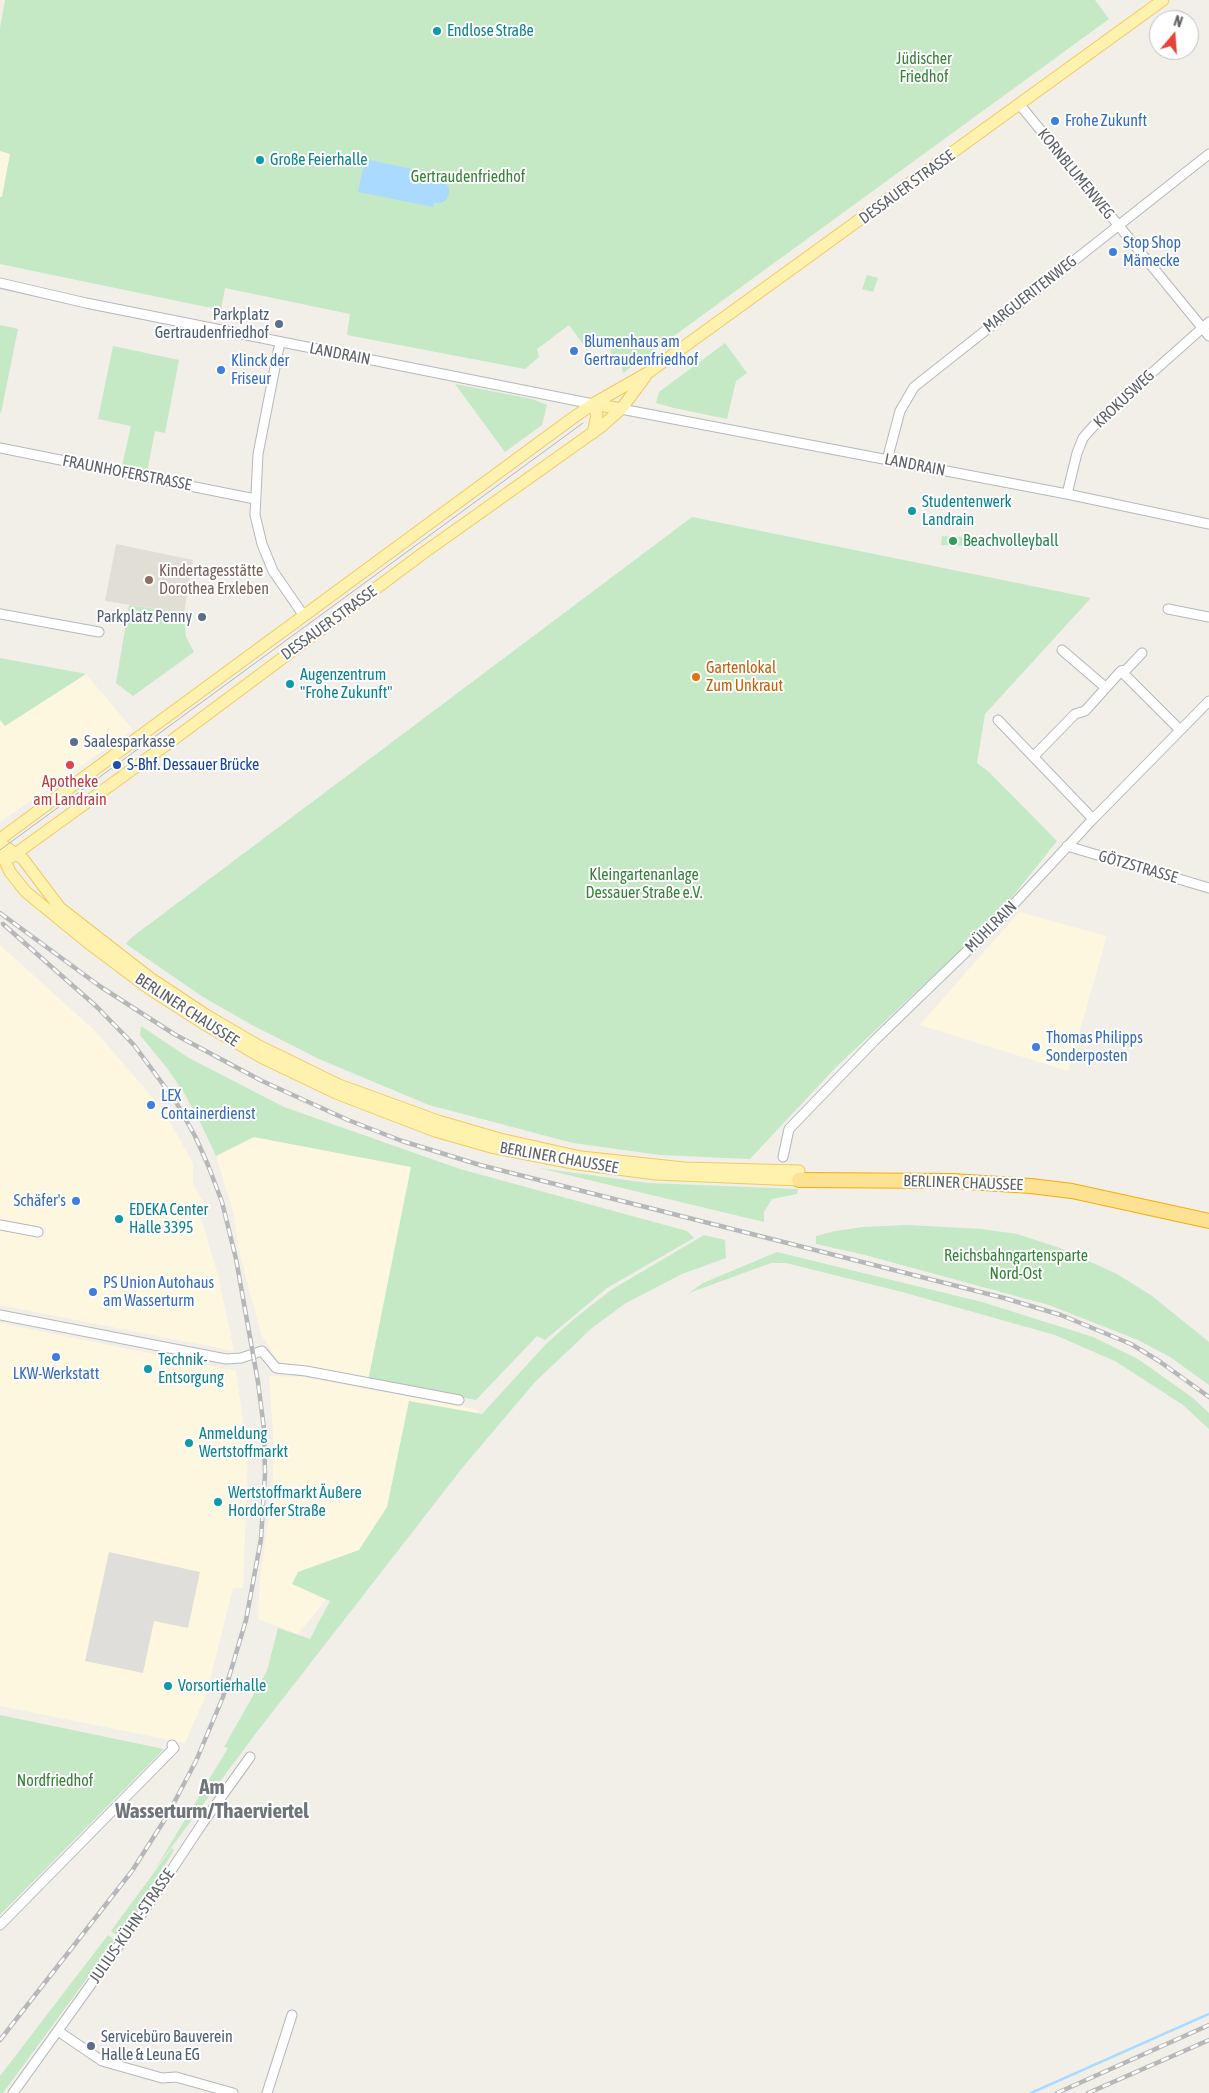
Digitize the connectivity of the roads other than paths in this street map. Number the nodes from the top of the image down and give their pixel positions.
1 (1163, 0) edge
2 (1020, 104) junction
3 (1209, 154) edge
4 (1118, 226) junction
5 (0, 283) edge
6 (1206, 325) edge
7 (1209, 336) edge
8 (280, 342) junction
9 (649, 372) junction
10 (593, 404) junction
11 (621, 409) junction
12 (593, 433) junction
13 (0, 448) edge
14 (887, 460) junction
15 (1067, 494) junction
16 (255, 499) junction
17 (1209, 524) edge
18 (1168, 609) dead end
19 (0, 614) edge
20 (304, 616) junction
21 (1209, 617) edge
22 (99, 632) dead end
23 (1062, 650) dead end
24 (1142, 653) dead end
25 (1121, 671) junction
26 (1105, 687) junction
27 (1209, 701) edge
28 (998, 720) dead end
29 (1180, 730) junction
30 (1034, 756) junction
31 (1093, 819) junction
32 (0, 841) edge
33 (1067, 846) junction
34 (0, 850) edge
35 (16, 853) junction
36 (2, 863) edge
37 (0, 874) edge
38 (15, 881) junction
39 (1209, 888) edge
40 (783, 1157) dead end
41 (799, 1176) junction
42 (1209, 1212) edge
43 (1209, 1221) edge
44 (0, 1225) edge
45 (38, 1232) dead end
46 (0, 1315) edge
47 (459, 1400) dead end
48 (172, 1744) dead end
49 (250, 1757) dead end
50 (0, 1925) edge
51 (292, 2014) dead end
52 (58, 2031) junction
53 (13, 2093) edge
54 (232, 2093) edge
55 (267, 2093) edge

1 - 2 main road, DESSAUER STRASSE
2 - 4 street, KORNBLUMENWEG
2 - 9 main road, DESSAUER STRASSE
3 - 4 street, MARGUERITENWEG
4 - 6 street, KORNBLUMENWEG
4 - 14 street, MARGUERITENWEG
5 - 8 street, LANDRAIN
6 - 7 street, KORNBLUMENWEG
6 - 15 street, KROKUSWEG
8 - 10 street, LANDRAIN
8 - 16 street
9 - 10 main road, DESSAUER STRASSE
9 - 11 main road, DESSAUER STRASSE
10 - 11 main road
10 - 12 main road
10 - 20 main road, DESSAUER STRASSE
11 - 12 main road, DESSAUER STRASSE
11 - 14 street, LANDRAIN
12 - 35 main road, DESSAUER STRASSE
13 - 16 street, FRAUNHOFERSTRASSE
14 - 15 street, LANDRAIN
15 - 17 street, LANDRAIN
16 - 20 street
18 - 21 street
19 - 22 street
20 - 32 main road, DESSAUER STRASSE
23 - 26 street
24 - 25 street
25 - 26 street
25 - 29 street
26 - 30 street
27 - 29 street, MÜHLRAIN
28 - 30 street
29 - 31 street, MÜHLRAIN
30 - 31 street
31 - 33 street, MÜHLRAIN
32 - 35 main road, BERLINER CHAUSSEE
33 - 39 street, GÖTZSTRASSE
33 - 40 street, MÜHLRAIN
34 - 36 main road, BERLINER CHAUSSEE
35 - 36 main road, DESSAUER STRASSE
35 - 41 main road, BERLINER CHAUSSEE
36 - 38 main road, BERLINER CHAUSSEE
37 - 38 main road
38 - 41 main road, BERLINER CHAUSSEE
41 - 42 highway, BERLINER CHAUSSEE
41 - 43 highway, BERLINER CHAUSSEE
44 - 45 street
46 - 47 street
48 - 50 street
49 - 52 street, JULIUS-KÜHN-STRASSE
51 - 55 street
52 - 53 street, JULIUS-KÜHN-STRASSE
52 - 54 street

